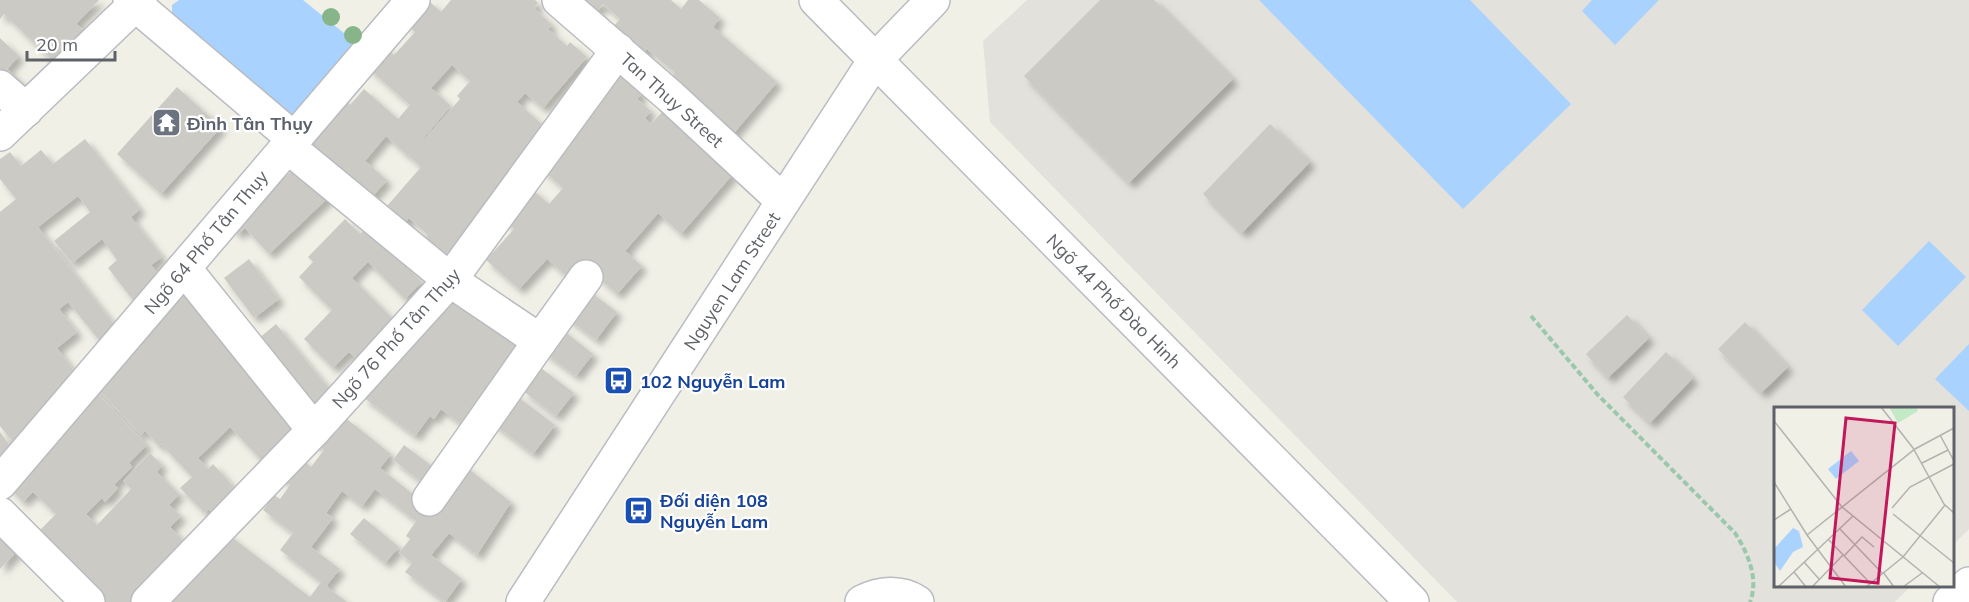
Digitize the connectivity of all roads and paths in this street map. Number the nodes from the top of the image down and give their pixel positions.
1 (412, 0) edge
2 (559, 0) edge
3 (816, 0) edge
4 (933, 0) edge
5 (135, 2) edge
6 (618, 50) junction
7 (875, 60) junction
8 (0, 87) edge
9 (26, 110) junction
10 (0, 134) edge
11 (291, 143) junction
12 (783, 201) junction
13 (184, 268) junction
14 (586, 277) dead end
15 (450, 280) junction
16 (1531, 316) dead end
17 (540, 342) junction
18 (314, 430) junction
19 (0, 483) edge
20 (429, 499) dead end
21 (0, 514) edge
22 (1969, 584) edge
23 (88, 602) edge
24 (148, 602) edge
25 (523, 602) edge
26 (862, 602) edge
27 (917, 602) edge
28 (1412, 602) edge
29 (1750, 602) edge
30 (1950, 602) edge

1 - 11 street, Ngõ 64 Phố Tân Thụy
2 - 6 street, Tan Thuy Street
3 - 7 street, Ngõ 44 Phố Đào Hinh
4 - 7 street, Nguyen Lam Street
5 - 9 street
5 - 11 street
6 - 12 street, Tan Thuy Street
6 - 15 street, Ngõ 76 Phố Tân Thụy
7 - 12 street, Nguyen Lam Street
7 - 28 street, Ngõ 44 Phố Đào Hinh
8 - 9 street
9 - 10 street
11 - 13 street, Ngõ 64 Phố Tân Thụy
11 - 15 street
12 - 25 street, Nguyen Lam Street
13 - 18 street
13 - 19 street, Ngõ 64 Phố Tân Thụy
14 - 17 street
15 - 17 street
15 - 18 street, Ngõ 76 Phố Tân Thụy
16 - 29 path
17 - 20 street
18 - 24 street, Ngõ 76 Phố Tân Thụy
21 - 23 street
22 - 30 street
26 - 27 street

